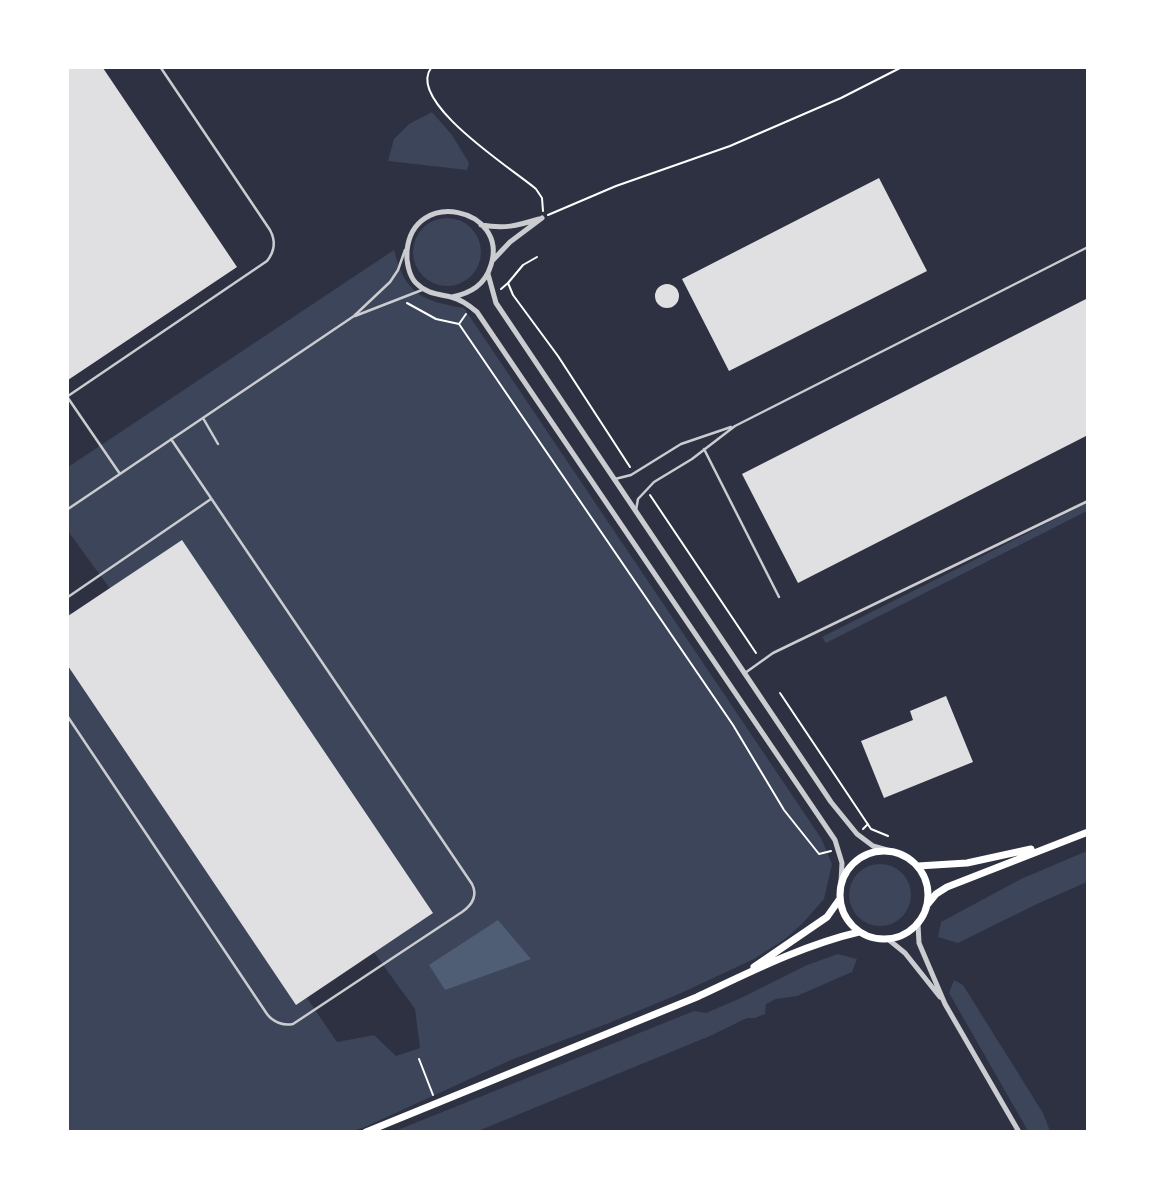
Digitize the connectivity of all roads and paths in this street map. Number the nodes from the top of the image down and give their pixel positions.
1 (161, 68) edge
2 (431, 68) edge
3 (900, 68) edge
4 (542, 218) junction
5 (481, 224) junction
6 (407, 244) junction
7 (1088, 247) edge
8 (537, 258) dead end
9 (492, 260) junction
10 (488, 274) junction
11 (508, 283) junction
12 (423, 289) junction
13 (493, 296) junction
14 (401, 297) junction
15 (452, 297) junction
16 (473, 309) junction
17 (354, 316) junction
18 (459, 324) junction
19 (68, 397) edge
20 (203, 418) junction
21 (735, 426) junction
22 (171, 439) junction
23 (218, 444) dead end
24 (704, 449) junction
25 (634, 473) junction
26 (120, 474) junction
27 (615, 479) junction
28 (646, 490) junction
29 (211, 499) junction
30 (1088, 501) edge
31 (68, 508) edge
32 (636, 512) junction
33 (68, 597) edge
34 (779, 597) dead end
35 (756, 653) dead end
36 (745, 673) junction
37 (780, 693) dead end
38 (68, 717) edge
39 (868, 824) junction
40 (1088, 832) edge
41 (857, 834) junction
42 (888, 836) dead end
43 (1051, 845) junction
44 (838, 847) junction
45 (894, 852) junction
46 (918, 866) junction
47 (841, 882) junction
48 (839, 900) junction
49 (927, 905) junction
50 (918, 924) junction
51 (859, 932) junction
52 (889, 940) junction
53 (744, 975) junction
54 (945, 1004) junction
55 (420, 1059) dead end
56 (435, 1102) junction
57 (366, 1132) edge
58 (1019, 1132) edge

1 - 19 lane
2 - 4 path
3 - 4 path
4 - 5 street
4 - 9 street
5 - 6 street
5 - 9 street
6 - 12 street
6 - 17 lane
7 - 21 lane
8 - 11 path
9 - 10 street
10 - 13 street
10 - 15 street
11 - 13 path
11 - 25 path
12 - 14 lane
12 - 15 street
13 - 27 street
14 - 17 lane
14 - 18 path
15 - 16 street
16 - 18 path
16 - 44 street
17 - 20 lane
18 - 44 path
19 - 26 lane
20 - 22 lane
20 - 23 lane
21 - 24 lane
21 - 25 lane
22 - 26 lane
22 - 29 lane
24 - 28 lane
24 - 34 lane
25 - 27 lane
26 - 31 lane
27 - 32 street
28 - 32 lane
28 - 35 path
29 - 33 lane
29 - 38 lane
30 - 36 lane
32 - 36 street
36 - 41 street
37 - 39 path
39 - 41 path
39 - 42 path
40 - 43 main road
41 - 45 street
43 - 46 main road
43 - 49 main road
44 - 47 street
45 - 46 main road
45 - 47 main road
46 - 49 main road
47 - 48 main road
48 - 51 main road
48 - 53 main road
49 - 50 main road
50 - 52 main road
50 - 54 street
51 - 52 main road
51 - 53 main road
52 - 54 street
53 - 56 main road
54 - 58 street
55 - 56 path
56 - 57 main road

